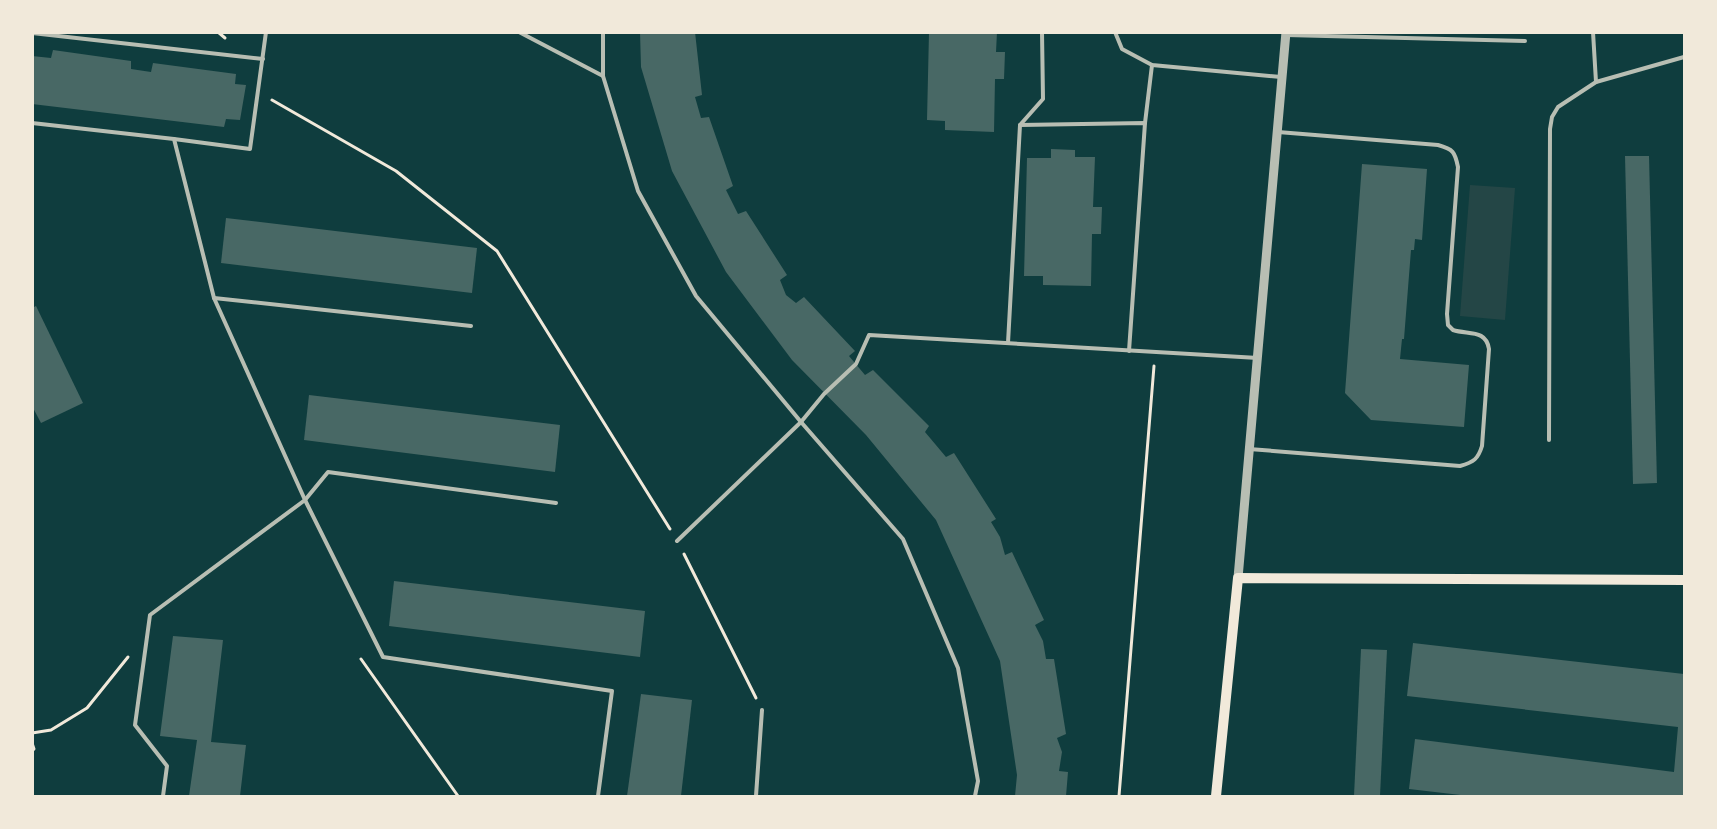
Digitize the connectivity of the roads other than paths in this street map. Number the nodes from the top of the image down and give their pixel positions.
1 (266, 32) edge
2 (519, 32) edge
3 (603, 32) edge
4 (1042, 32) edge
5 (1115, 32) edge
6 (1593, 32) edge
7 (32, 33) edge
8 (1286, 34) edge
9 (1525, 41) dead end
10 (1684, 58) edge
11 (263, 59) junction
12 (1152, 65) junction
13 (603, 76) junction
14 (1283, 77) junction
15 (1596, 82) junction
16 (32, 122) edge
17 (1145, 123) junction
18 (1020, 125) junction
19 (1278, 132) junction
20 (174, 139) junction
21 (214, 298) junction
22 (472, 326) dead end
23 (1008, 343) junction
24 (1129, 351) junction
25 (1258, 358) junction
26 (801, 422) junction
27 (1549, 440) dead end
28 (1250, 449) junction
29 (305, 500) junction
30 (556, 503) dead end
31 (677, 541) road end
32 (1238, 578) junction
33 (1684, 580) edge
34 (762, 710) road end
35 (163, 796) edge
36 (598, 796) edge
37 (756, 796) edge
38 (975, 796) edge
39 (1216, 796) edge

1 - 11 lane
2 - 13 lane
3 - 13 lane
4 - 18 lane
5 - 12 lane
6 - 15 lane
7 - 11 lane
8 - 9 lane
8 - 14 street
10 - 15 lane
11 - 20 lane
12 - 14 lane
12 - 17 lane
13 - 26 lane
14 - 19 street
15 - 27 lane
16 - 20 lane
17 - 18 lane
17 - 24 lane
18 - 23 lane
19 - 25 street
19 - 28 lane
20 - 21 lane
21 - 22 lane
21 - 29 lane
23 - 24 lane
23 - 26 lane
24 - 25 lane
25 - 28 street
26 - 31 lane
26 - 38 lane
28 - 32 street
29 - 30 lane
29 - 35 lane
29 - 36 lane
32 - 33 main road
32 - 39 main road
34 - 37 lane

